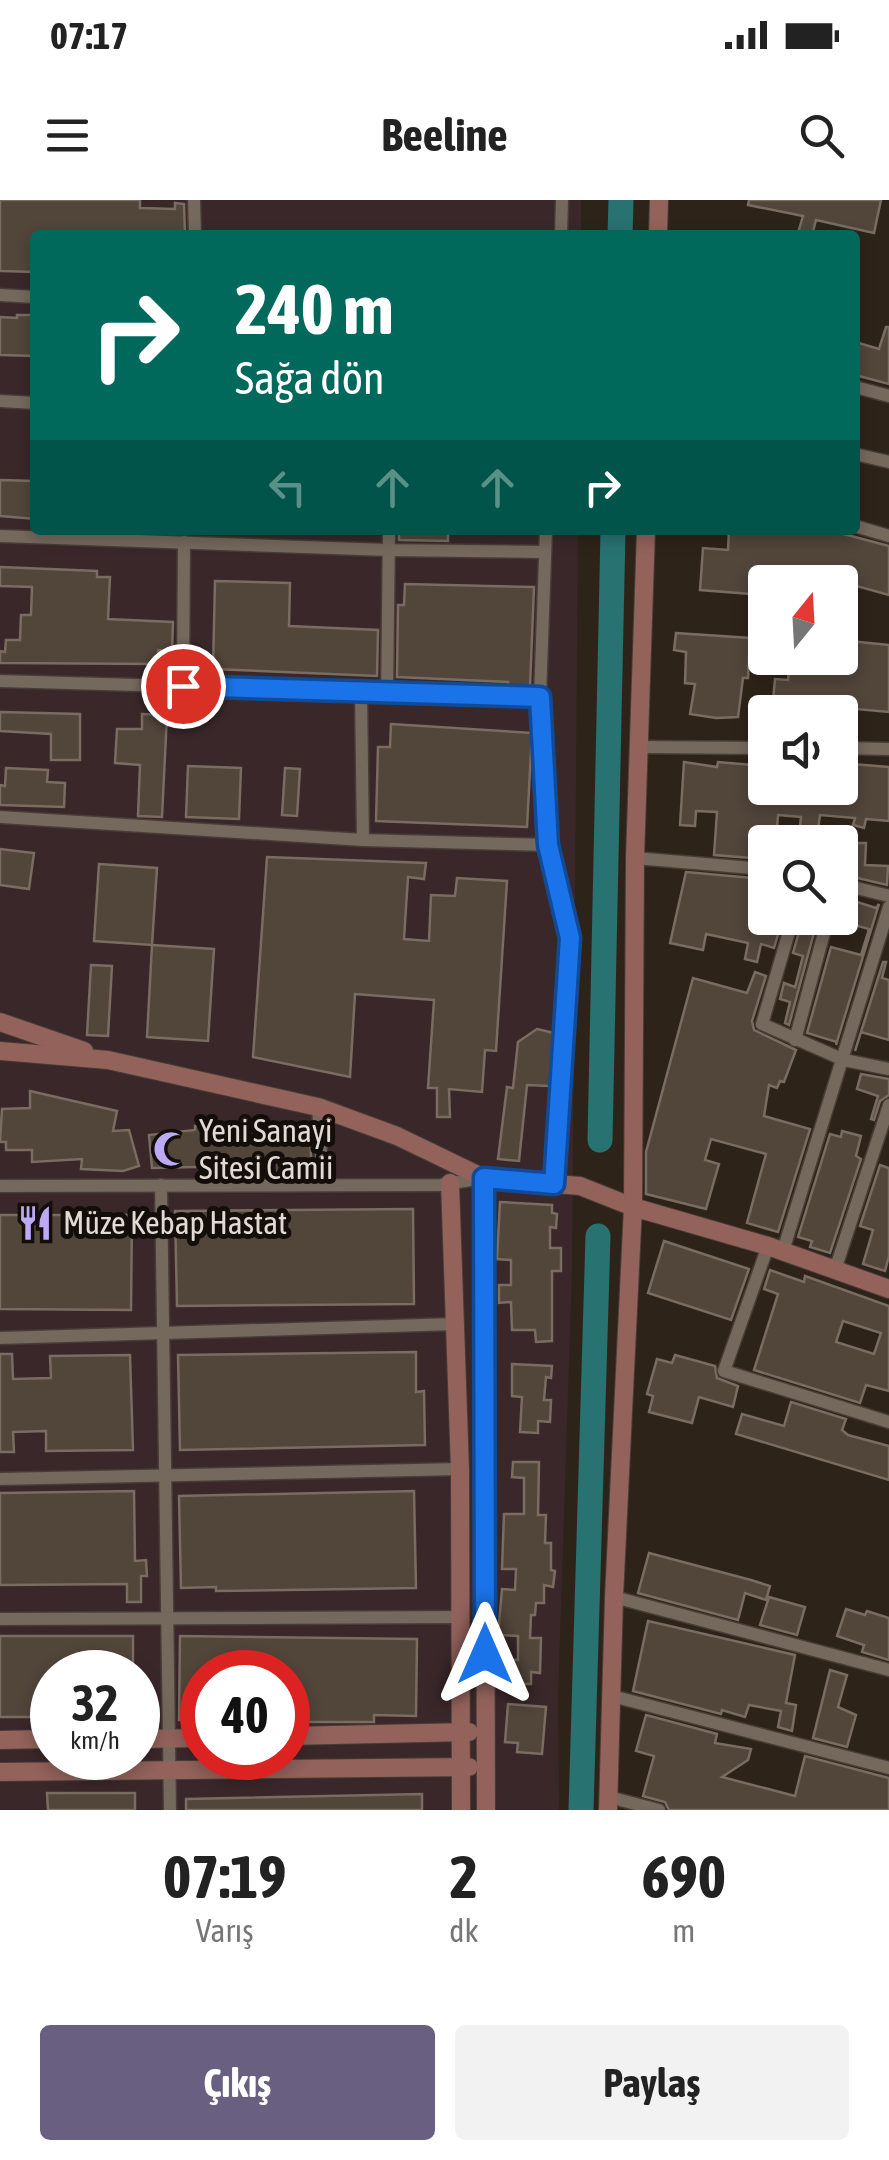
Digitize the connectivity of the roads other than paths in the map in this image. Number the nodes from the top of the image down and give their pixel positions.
1 (194, 200) edge
2 (562, 200) edge
3 (659, 200) edge
4 (195, 230) edge
5 (561, 230) edge
6 (658, 230) edge
7 (0, 295) edge
8 (30, 297) edge
9 (860, 388) edge
10 (889, 396) edge
11 (0, 401) edge
12 (30, 403) edge
13 (860, 455) edge
14 (889, 462) edge
15 (860, 527) edge
16 (389, 535) edge
17 (546, 535) edge
18 (646, 535) edge
19 (0, 536) edge
20 (203, 536) edge
21 (889, 536) edge
22 (184, 542) junction
23 (388, 550) junction
24 (544, 552) junction
25 (0, 681) edge
26 (183, 686) junction
27 (361, 692) junction
28 (387, 694) junction
29 (540, 697) junction
30 (639, 748) junction
31 (748, 748) edge
32 (858, 748) edge
33 (889, 749) edge
34 (0, 817) edge
35 (363, 840) junction
36 (548, 845) junction
37 (635, 858) junction
38 (748, 868) edge
39 (858, 888) edge
40 (889, 896) edge
41 (889, 907) edge
42 (788, 935) edge
43 (823, 935) edge
44 (0, 1022) edge
45 (794, 1040) junction
46 (0, 1051) edge
47 (108, 1060) junction
48 (844, 1060) junction
49 (889, 1069) edge
50 (889, 1105) edge
51 (318, 1107) junction
52 (484, 1178) junction
53 (450, 1184) junction
54 (554, 1184) junction
55 (162, 1185) junction
56 (323, 1185) junction
57 (0, 1186) edge
58 (633, 1206) junction
59 (775, 1249) junction
60 (835, 1270) junction
61 (889, 1289) edge
62 (455, 1324) junction
63 (163, 1334) junction
64 (0, 1338) edge
65 (889, 1422) edge
66 (460, 1469) junction
67 (165, 1476) junction
68 (0, 1479) edge
69 (614, 1596) junction
70 (460, 1617) junction
71 (167, 1618) junction
72 (0, 1619) edge
73 (889, 1670) edge
74 (612, 1696) junction
75 (460, 1732) junction
76 (485, 1732) junction
77 (310, 1735) edge
78 (160, 1738) edge
79 (168, 1738) junction
80 (180, 1738) edge
81 (30, 1739) edge
82 (0, 1740) edge
83 (461, 1766) junction
84 (485, 1767) junction
85 (889, 1768) edge
86 (169, 1769) junction
87 (0, 1772) edge
88 (609, 1804) edge
89 (170, 1810) edge
90 (462, 1810) edge
91 (486, 1810) edge
92 (659, 1810) edge

1 - 4 street
2 - 5 street
3 - 6 street
7 - 8 street
9 - 10 street
11 - 12 street
13 - 14 street
15 - 21 street
16 - 23 street
17 - 24 street
18 - 30 street
19 - 22 street
20 - 22 street
20 - 23 street
22 - 26 street
23 - 24 street
23 - 28 street
24 - 29 street
25 - 26 street
26 - 27 street
27 - 28 street
27 - 35 street
28 - 29 street
29 - 36 street
30 - 31 street
30 - 37 street
32 - 33 street
34 - 35 street
35 - 36 street
36 - 54 street
37 - 38 street
37 - 58 street
39 - 40 street
41 - 48 street
42 - 45 street
43 - 45 street
44 - 47 street
45 - 48 street
46 - 47 street
47 - 51 street
48 - 49 street
48 - 59 street
50 - 60 street
51 - 52 street
51 - 56 street
52 - 53 street
52 - 54 street
52 - 76 street
53 - 56 street
53 - 62 street
54 - 58 street
55 - 56 street
55 - 57 street
55 - 63 street
58 - 59 street
58 - 69 street
59 - 60 street
59 - 65 street
60 - 61 street
62 - 63 street
62 - 66 street
63 - 64 street
63 - 67 street
66 - 67 street
66 - 70 street
67 - 68 street
67 - 71 street
69 - 73 street
69 - 74 street
70 - 71 street
70 - 75 street
71 - 72 street
71 - 79 street
74 - 85 street
74 - 88 street
75 - 76 street
75 - 77 street
75 - 83 street
76 - 84 street
78 - 79 street
79 - 80 street
79 - 86 street
81 - 82 street
83 - 84 street
83 - 86 street
83 - 90 street
84 - 91 street
86 - 87 street
86 - 89 street
88 - 92 street

